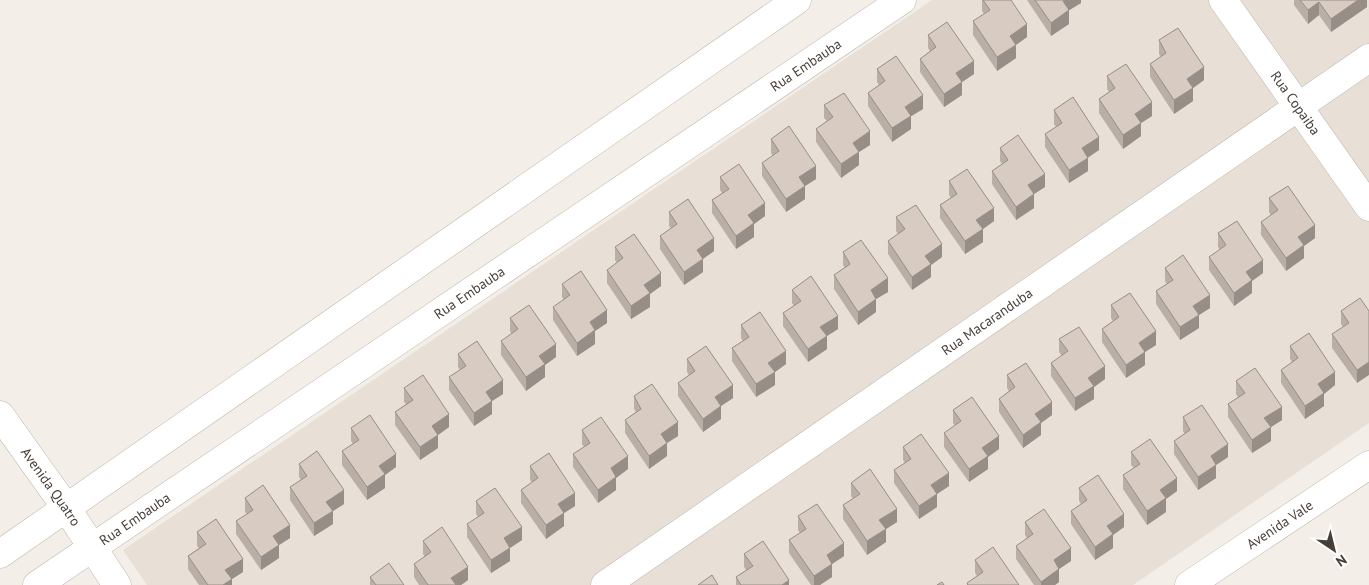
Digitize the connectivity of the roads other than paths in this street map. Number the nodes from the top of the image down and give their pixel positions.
1 (797, 0) edge
2 (902, 0) edge
3 (1223, 0) edge
4 (1369, 58) edge
5 (1298, 107) junction
6 (1369, 207) edge
7 (0, 415) edge
8 (1369, 465) edge
9 (67, 509) junction
10 (92, 548) junction
11 (0, 554) edge
12 (37, 585) edge
13 (117, 585) edge
14 (605, 585) edge
15 (1189, 585) edge

1 - 9 street
2 - 10 street, Rua Embauba
3 - 5 street, Rua Copaiba
4 - 5 street, Rua Macaranduba
5 - 6 street, Rua Copaiba
5 - 14 street, Rua Macaranduba
7 - 9 street, Avenida Quatro
8 - 15 street, Avenida Vale
9 - 10 street, Avenida Quatro
9 - 11 street
10 - 12 street, Rua Embauba
10 - 13 street, Avenida Quatro

